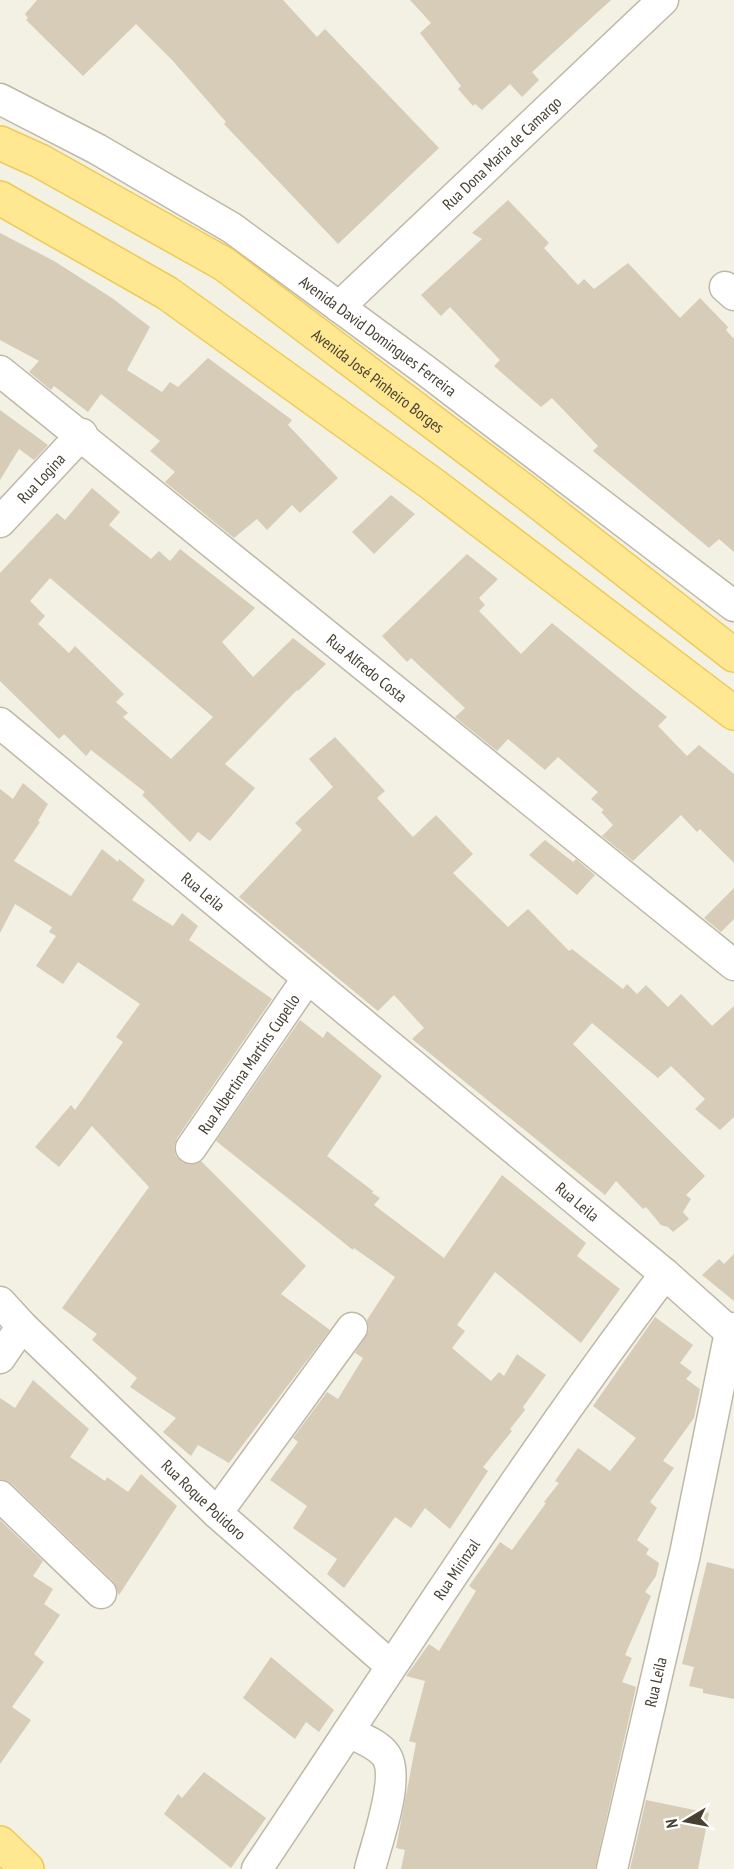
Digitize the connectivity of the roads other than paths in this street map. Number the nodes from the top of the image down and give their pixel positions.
1 (663, 0) edge
2 (0, 99) edge
3 (0, 143) edge
4 (0, 198) edge
5 (339, 307) junction
6 (0, 371) edge
7 (82, 434) junction
8 (0, 522) edge
9 (734, 606) edge
10 (734, 655) edge
11 (734, 713) edge
12 (0, 723) edge
13 (734, 965) edge
14 (307, 979) junction
15 (191, 1148) dead end
16 (665, 1274) junction
17 (0, 1302) edge
18 (22, 1326) junction
19 (352, 1328) dead end
20 (732, 1330) edge
21 (0, 1358) edge
22 (0, 1496) edge
23 (217, 1513) junction
24 (101, 1593) dead end
25 (390, 1665) junction
26 (348, 1732) junction
27 (257, 1869) edge
28 (370, 1869) edge
29 (612, 1869) edge

1 - 5 street, Rua Dona Maria de Camargo
2 - 5 street, Avenida David Domingues Ferreira
3 - 10 main road, Avenida José Pinheiro Borges
4 - 11 main road
5 - 9 street, Avenida David Domingues Ferreira
6 - 7 street, Rua Alfredo Costa
7 - 8 street, Rua Logina
7 - 13 street, Rua Alfredo Costa
12 - 14 street, Rua Leila
14 - 15 street, Rua Albertina Martins Cupello
14 - 16 street, Rua Leila
16 - 20 street, Rua Leila
16 - 25 street, Rua Mirinzal
17 - 18 street, Rua Roque Polidoro
18 - 21 street
18 - 23 street, Rua Roque Polidoro
19 - 23 street
20 - 29 street, Rua Leila
22 - 24 street
23 - 25 street, Rua Roque Polidoro
25 - 26 street, Rua Mirinzal
26 - 27 street, Rua Mirinzal
26 - 28 street

